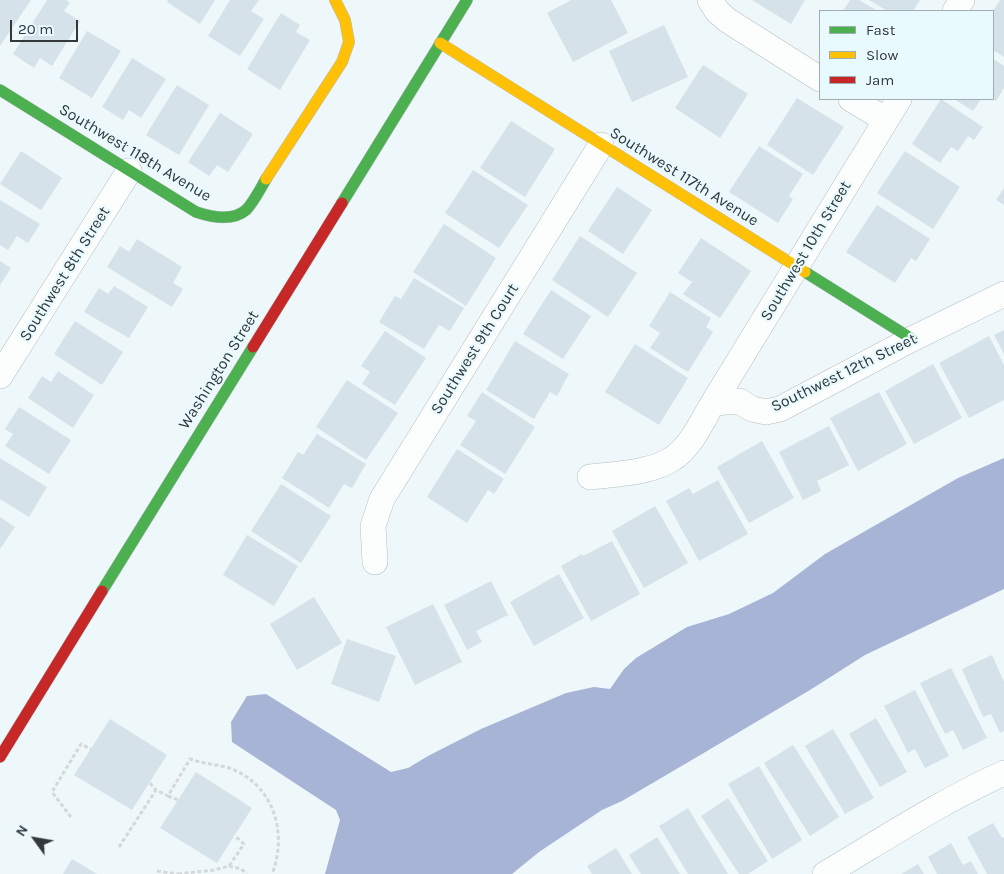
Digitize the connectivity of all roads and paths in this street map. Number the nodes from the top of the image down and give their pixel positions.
1 (335, 0) edge
2 (467, 0) edge
3 (710, 0) edge
4 (440, 43) junction
5 (819, 78) edge
6 (0, 90) edge
7 (853, 100) edge
8 (898, 100) edge
9 (886, 120) junction
10 (602, 145) junction
11 (129, 171) junction
12 (796, 267) junction
13 (1004, 294) edge
14 (912, 339) junction
15 (0, 376) edge
16 (713, 403) junction
17 (590, 477) dead end
18 (375, 562) dead end
19 (91, 749) dead end
20 (1, 751) edge
21 (1004, 773) edge
22 (150, 783) dead end
23 (156, 790) junction
24 (168, 796) junction
25 (178, 800) dead end
26 (71, 817) dead end
27 (235, 836) dead end
28 (119, 847) dead end
29 (229, 866) junction
30 (157, 871) dead end
31 (178, 874) edge
32 (247, 874) edge
33 (272, 874) edge
34 (825, 874) edge

1 - 11 street, Southwest 118th Avenue
2 - 4 street, Washington Street
3 - 5 street
4 - 10 street, Southwest 117th Avenue
4 - 20 street, Washington Street
6 - 11 street, Southwest 118th Avenue
7 - 9 street
8 - 9 street, Southwest 10th Street
9 - 12 street, Southwest 10th Street
10 - 12 street, Southwest 117th Avenue
10 - 18 street, Southwest 9th Court
11 - 15 street, Southwest 8th Street
12 - 14 street, Southwest 117th Avenue
12 - 16 street, Southwest 10th Street
13 - 14 street, Southwest 12th Street
14 - 16 street, Southwest 12th Street
16 - 17 street
19 - 26 path
21 - 34 street
22 - 23 path
23 - 24 path
23 - 28 path
24 - 25 path
24 - 33 path
27 - 29 path
29 - 31 path
29 - 32 path
30 - 31 path

